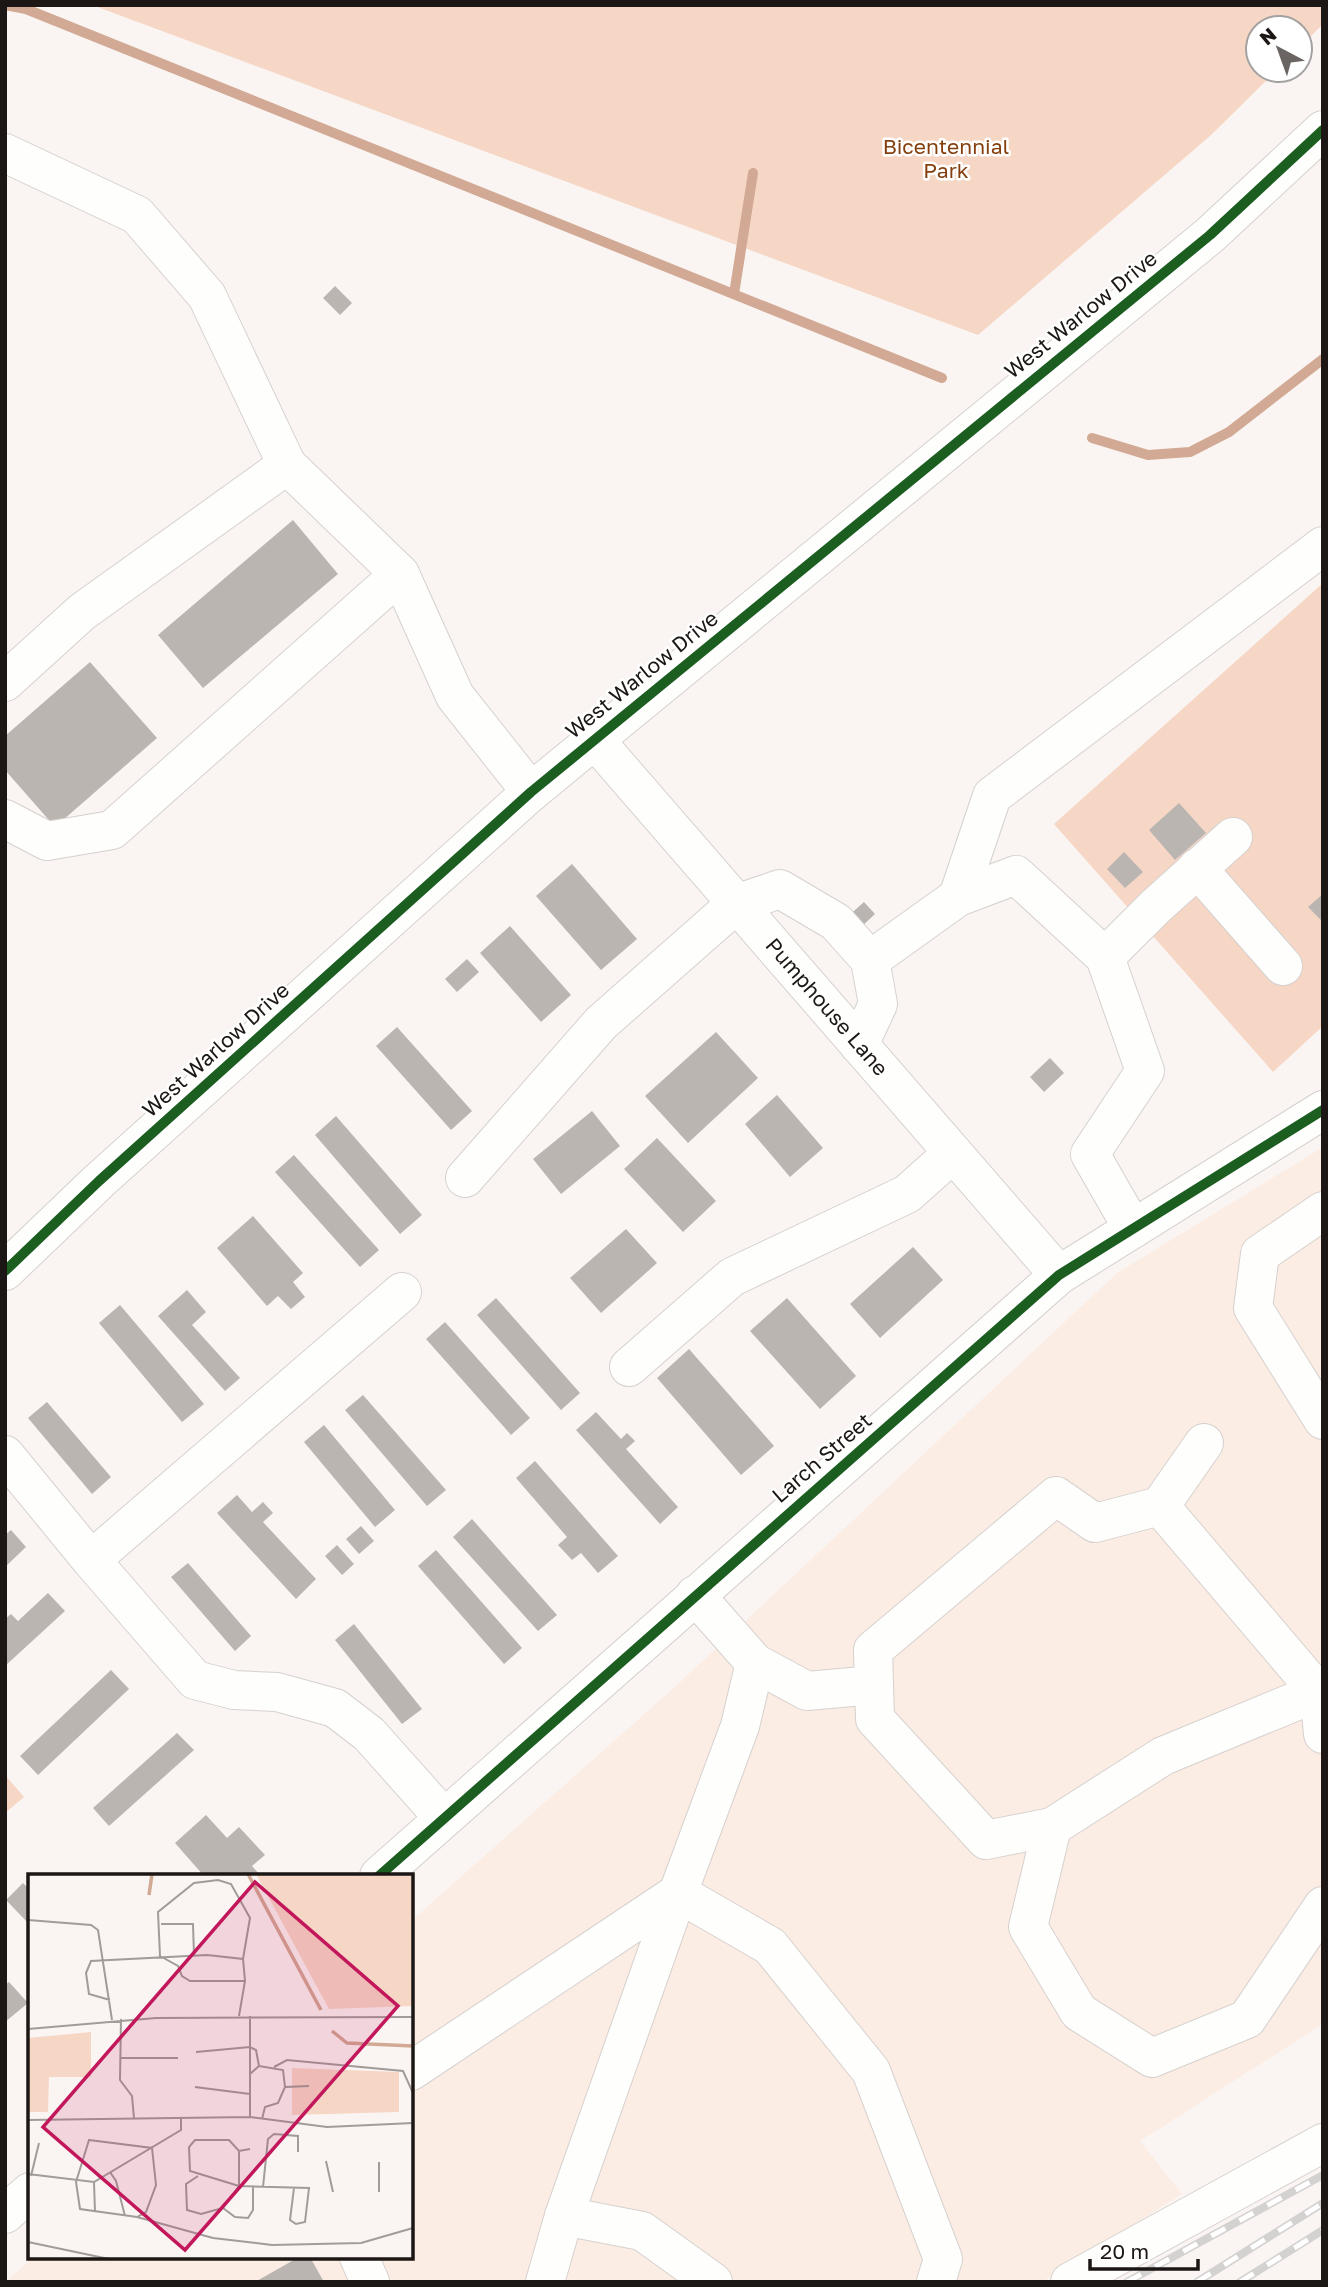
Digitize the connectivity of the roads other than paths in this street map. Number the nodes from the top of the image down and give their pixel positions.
1 (1323, 130) edge
2 (5, 153) edge
3 (287, 465) junction
4 (1323, 546) edge
5 (400, 573) junction
6 (7, 676) edge
7 (594, 738) junction
8 (531, 792) junction
9 (5, 818) edge
10 (1233, 837) dead end
11 (1197, 868) junction
12 (957, 897) junction
13 (736, 904) junction
14 (1105, 957) junction
15 (870, 960) junction
16 (1283, 966) dead end
17 (859, 1045) junction
18 (1323, 1110) edge
19 (953, 1153) junction
20 (466, 1178) dead end
21 (1323, 1211) edge
22 (1133, 1229) junction
23 (5, 1271) edge
24 (1059, 1275) junction
25 (402, 1292) dead end
26 (629, 1367) dead end
27 (1323, 1420) edge
28 (1204, 1443) dead end
29 (5, 1455) edge
30 (1160, 1506) junction
31 (91, 1560) junction
32 (695, 1595) junction
33 (754, 1663) junction
34 (874, 1685) junction
35 (1321, 1691) edge
36 (1323, 1734) edge
37 (443, 1817) junction
38 (1052, 1828) junction
39 (381, 1874) edge
40 (678, 1893) junction
41 (1323, 1906) edge
42 (413, 2070) edge
43 (1323, 2143) edge
44 (28, 2194) edge
45 (5, 2214) edge
46 (564, 2216) junction
47 (360, 2259) edge
48 (370, 2282) edge
49 (545, 2282) edge
50 (713, 2282) edge
51 (936, 2282) edge
52 (1070, 2282) edge

1 - 7 street, West Warlow Drive
2 - 3 street
3 - 5 street
3 - 6 street
4 - 12 street
5 - 8 street
5 - 9 street
7 - 8 street, West Warlow Drive
7 - 13 street, Pumphouse Lane
8 - 23 street, West Warlow Drive
10 - 11 street
11 - 14 street
11 - 16 street
12 - 14 street
12 - 15 street
13 - 15 street
13 - 17 street, Pumphouse Lane
13 - 20 street
14 - 22 street
15 - 17 street
17 - 19 street, Pumphouse Lane
18 - 22 street, Larch Street
19 - 24 street, Pumphouse Lane
19 - 26 street
21 - 27 street
22 - 24 street, Larch Street
24 - 32 street, Larch Street
25 - 31 street
28 - 30 street
29 - 31 street
30 - 34 street
30 - 35 street
31 - 37 street
32 - 33 street
32 - 37 street, Larch Street
33 - 34 street
33 - 40 street
34 - 38 street
35 - 36 street
35 - 38 street
37 - 39 street, Larch Street
38 - 41 street
40 - 42 street
40 - 46 street
40 - 51 street
43 - 52 street
44 - 45 street
46 - 49 street
46 - 50 street
47 - 48 street

